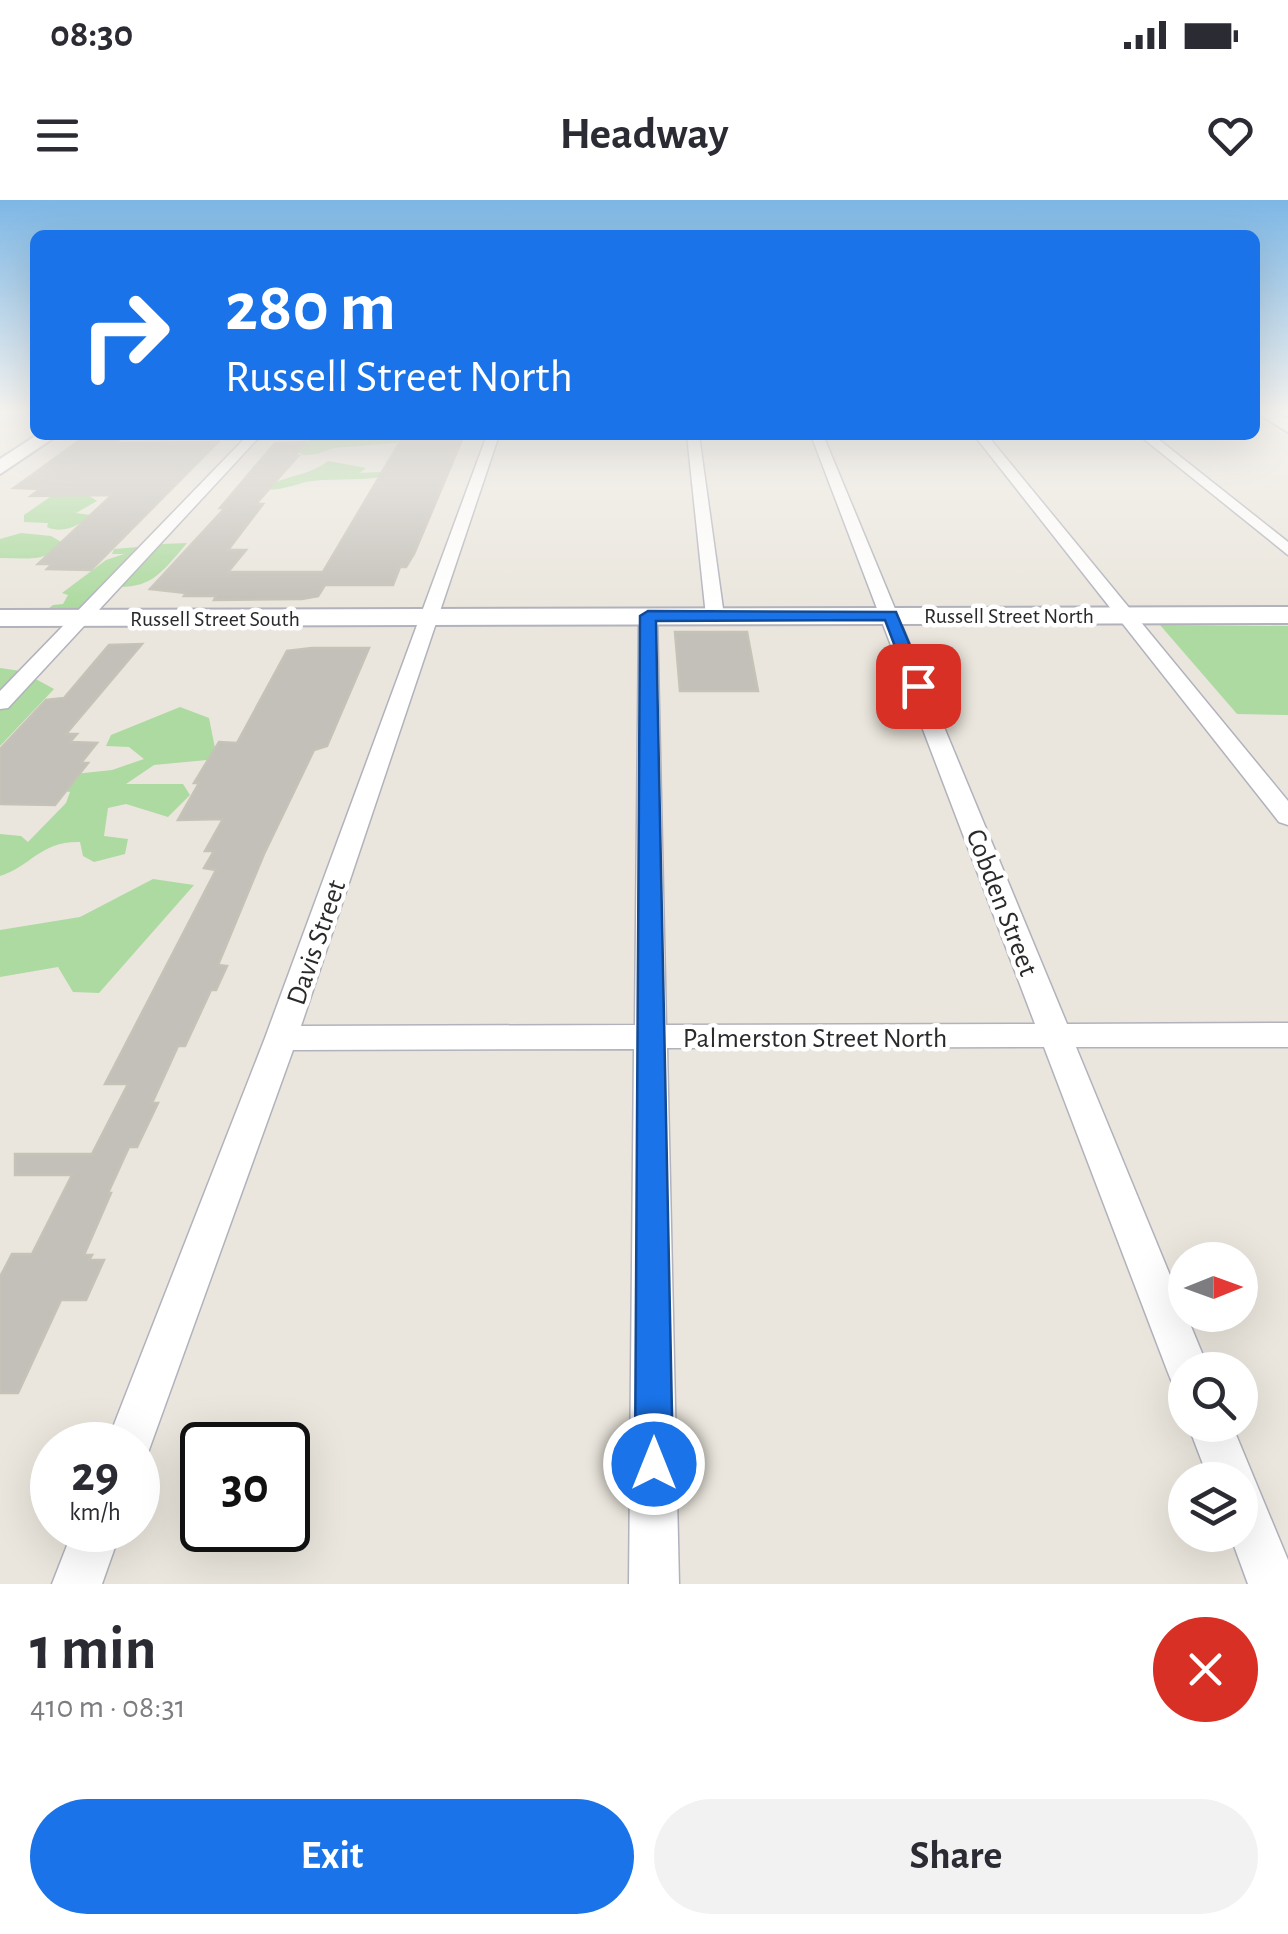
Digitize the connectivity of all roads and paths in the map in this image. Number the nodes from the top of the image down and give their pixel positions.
1 (214, 478) edge
2 (478, 478) edge
3 (699, 478) edge
4 (835, 478) edge
5 (1014, 478) edge
6 (1198, 478) edge
7 (1288, 550) edge
8 (891, 615) junction
9 (1124, 615) junction
10 (1288, 615) edge
11 (648, 616) junction
12 (714, 616) junction
13 (430, 617) junction
14 (0, 618) edge
15 (80, 618) junction
16 (0, 703) edge
17 (1288, 817) edge
18 (1288, 1035) edge
19 (1056, 1036) junction
20 (652, 1037) junction
21 (281, 1038) junction
22 (1181, 1352) edge
23 (138, 1422) edge
24 (1258, 1546) edge
25 (89, 1552) edge
26 (77, 1584) edge
27 (654, 1584) edge
28 (1273, 1584) edge

1 - 15 street
2 - 13 street, Davis Street
3 - 12 street
4 - 8 street, Cobden Street
5 - 9 street
6 - 7 street
8 - 9 street, Russell Street North
8 - 12 street, Russell Street North
8 - 19 street, Cobden Street
9 - 10 street, Russell Street North
9 - 17 street
11 - 12 street, Russell Street North
11 - 13 street, Russell Street North
11 - 20 street
13 - 15 street, Russell Street South
13 - 21 street, Davis Street
14 - 15 street, Russell Street South
15 - 16 street
18 - 19 street, Palmerston Street North
19 - 20 street, Palmerston Street North
19 - 22 street, Cobden Street
20 - 21 street, Palmerston Street North
20 - 27 street
21 - 23 street, Davis Street
24 - 28 street
25 - 26 street

